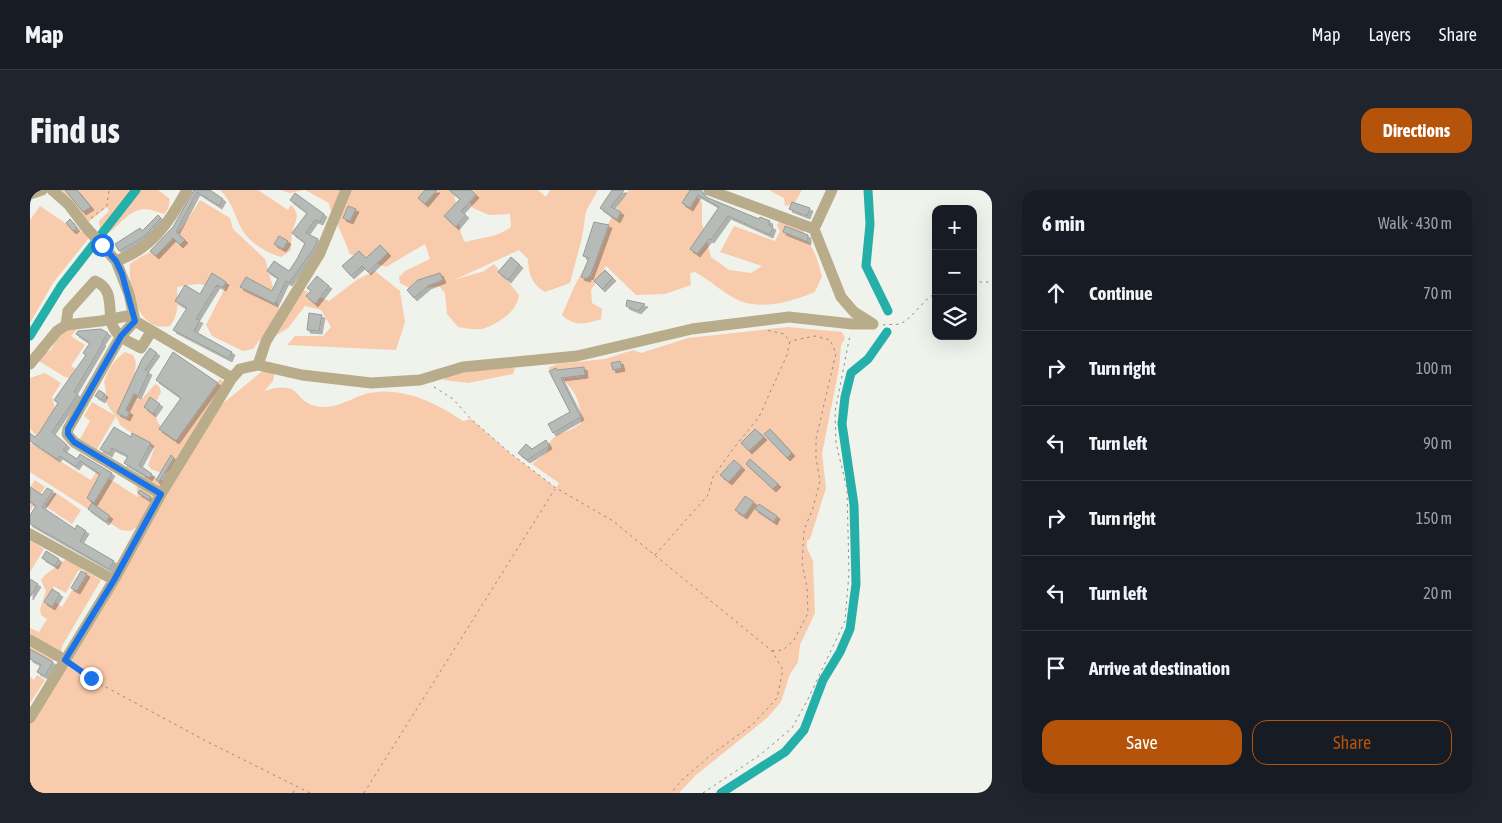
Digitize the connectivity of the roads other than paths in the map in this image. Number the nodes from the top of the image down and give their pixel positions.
1 (42, 190) edge
2 (52, 190) edge
3 (187, 190) edge
4 (346, 190) edge
5 (709, 190) edge
6 (832, 190) edge
7 (30, 194) edge
8 (814, 229) junction
9 (116, 261) junction
10 (134, 318) junction
11 (111, 319) junction
12 (66, 325) junction
13 (151, 332) junction
14 (121, 336) junction
15 (30, 364) edge
16 (258, 365) junction
17 (232, 378) junction
18 (161, 494) junction
19 (30, 534) edge
20 (114, 580) junction
21 (30, 640) edge
22 (65, 660) junction
23 (30, 718) edge

1 - 7 street
2 - 9 street
3 - 9 street
4 - 16 street
5 - 8 street
6 - 8 street
8 - 16 street
9 - 10 street
10 - 11 street
10 - 13 street
10 - 14 street
11 - 12 street
11 - 12 street
11 - 14 street
12 - 15 street
13 - 14 street
13 - 17 street
14 - 18 street
16 - 17 street
17 - 18 street
18 - 20 street
19 - 20 street
20 - 22 street
21 - 22 street
22 - 23 street

